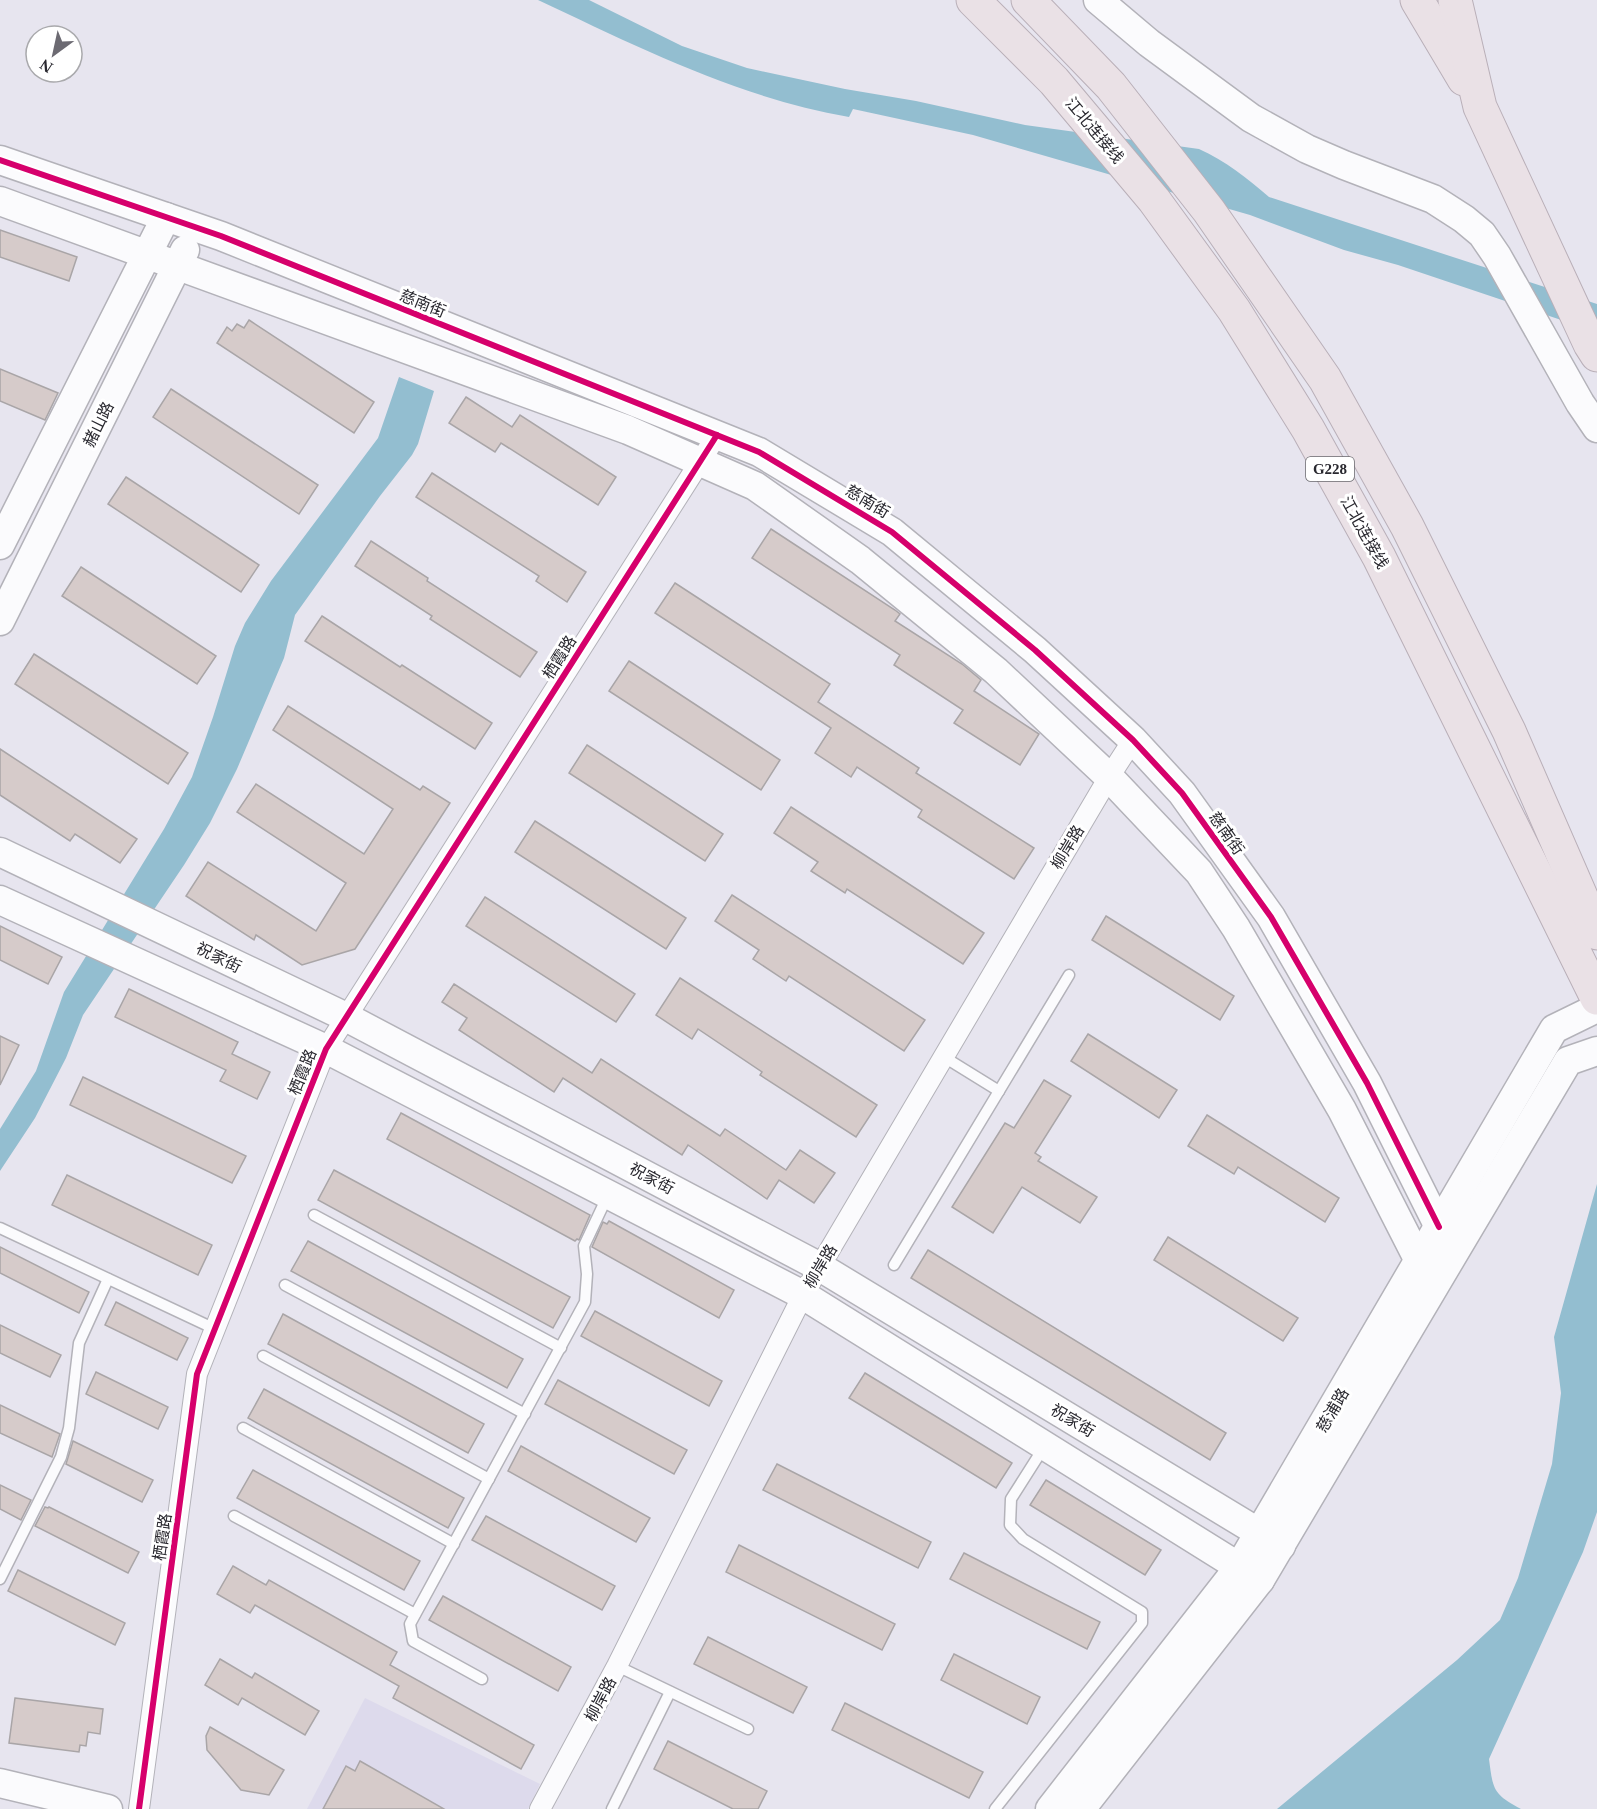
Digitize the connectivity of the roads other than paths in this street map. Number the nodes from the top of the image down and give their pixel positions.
1 (973, 0) edge
2 (1028, 0) edge
3 (1098, 0) edge
4 (1418, 0) edge
5 (1455, 0) edge
6 (1480, 107) junction
7 (0, 160) edge
8 (0, 201) edge
9 (166, 217) junction
10 (196, 227) junction
11 (148, 255) junction
12 (177, 265) junction
13 (1597, 354) edge
14 (1597, 428) edge
15 (717, 435) junction
16 (699, 462) junction
17 (0, 545) edge
18 (0, 621) edge
19 (1133, 740) junction
20 (1109, 777) junction
21 (0, 852) edge
22 (0, 900) edge
23 (1597, 933) edge
24 (1069, 975) dead end
25 (1597, 998) edge
26 (1597, 1008) edge
27 (346, 1017) junction
28 (326, 1049) junction
29 (1597, 1051) edge
30 (944, 1057) junction
31 (999, 1091) junction
32 (608, 1194) junction
33 (314, 1215) dead end
34 (1439, 1227) junction
35 (0, 1228) edge
36 (1419, 1261) junction
37 (894, 1264) dead end
38 (820, 1267) junction
39 (108, 1279) junction
40 (285, 1285) dead end
41 (803, 1295) junction
42 (215, 1329) junction
43 (561, 1347) junction
44 (263, 1356) dead end
45 (525, 1413) junction
46 (243, 1428) dead end
47 (1045, 1445) junction
48 (489, 1479) junction
49 (234, 1516) dead end
50 (1271, 1539) junction
51 (453, 1544) junction
52 (1250, 1574) junction
53 (0, 1579) edge
54 (415, 1614) junction
55 (617, 1666) junction
56 (482, 1679) dead end
57 (670, 1692) junction
58 (748, 1729) dead end
59 (0, 1783) edge
60 (108, 1809) edge
61 (139, 1809) edge
62 (540, 1809) edge
63 (612, 1809) edge
64 (995, 1809) edge
65 (1050, 1809) edge
66 (1081, 1809) edge

1 - 25 highway, 江北连接线 / G228
2 - 23 highway, G228
3 - 14 street
4 - 6 highway
5 - 6 highway
6 - 13 highway
7 - 9 street, 慈南街
8 - 11 street
9 - 10 street, 慈南街
9 - 11 street, 赭山路
10 - 12 street, 赭山路
10 - 15 street, 慈南街
11 - 12 street
11 - 17 street, 赭山路
12 - 16 street
12 - 18 street, 赭山路
15 - 16 street, 栖霞路
15 - 19 street, 慈南街
16 - 20 street
16 - 27 street, 栖霞路
19 - 20 street, 柳岸路
19 - 34 street, 慈南街
20 - 30 street, 柳岸路
20 - 36 street
21 - 27 street, 祝家街
22 - 28 street
24 - 31 lane
26 - 34 street, 慈浦路
27 - 28 street, 栖霞路
27 - 38 street, 祝家街
28 - 32 street
28 - 42 street, 栖霞路
29 - 50 street, 慈浦路
30 - 31 lane
30 - 38 street, 柳岸路
31 - 37 lane
32 - 41 street
32 - 43 lane
33 - 43 lane
34 - 36 street, 慈浦路
35 - 39 lane
36 - 50 street, 慈浦路
38 - 41 street, 柳岸路
38 - 50 street, 祝家街
39 - 42 lane
39 - 53 lane
40 - 45 lane
41 - 47 street
41 - 55 street, 柳岸路
42 - 61 street, 栖霞路
43 - 45 lane
44 - 48 lane
45 - 48 lane
46 - 51 lane
47 - 52 street
47 - 64 lane
48 - 51 lane
49 - 54 lane
50 - 52 street, 慈浦路
51 - 54 lane
52 - 65 street, 慈浦路
52 - 66 street, 慈浦路
54 - 56 lane
55 - 57 lane
55 - 62 street, 柳岸路
57 - 58 lane
57 - 63 lane
59 - 60 street

